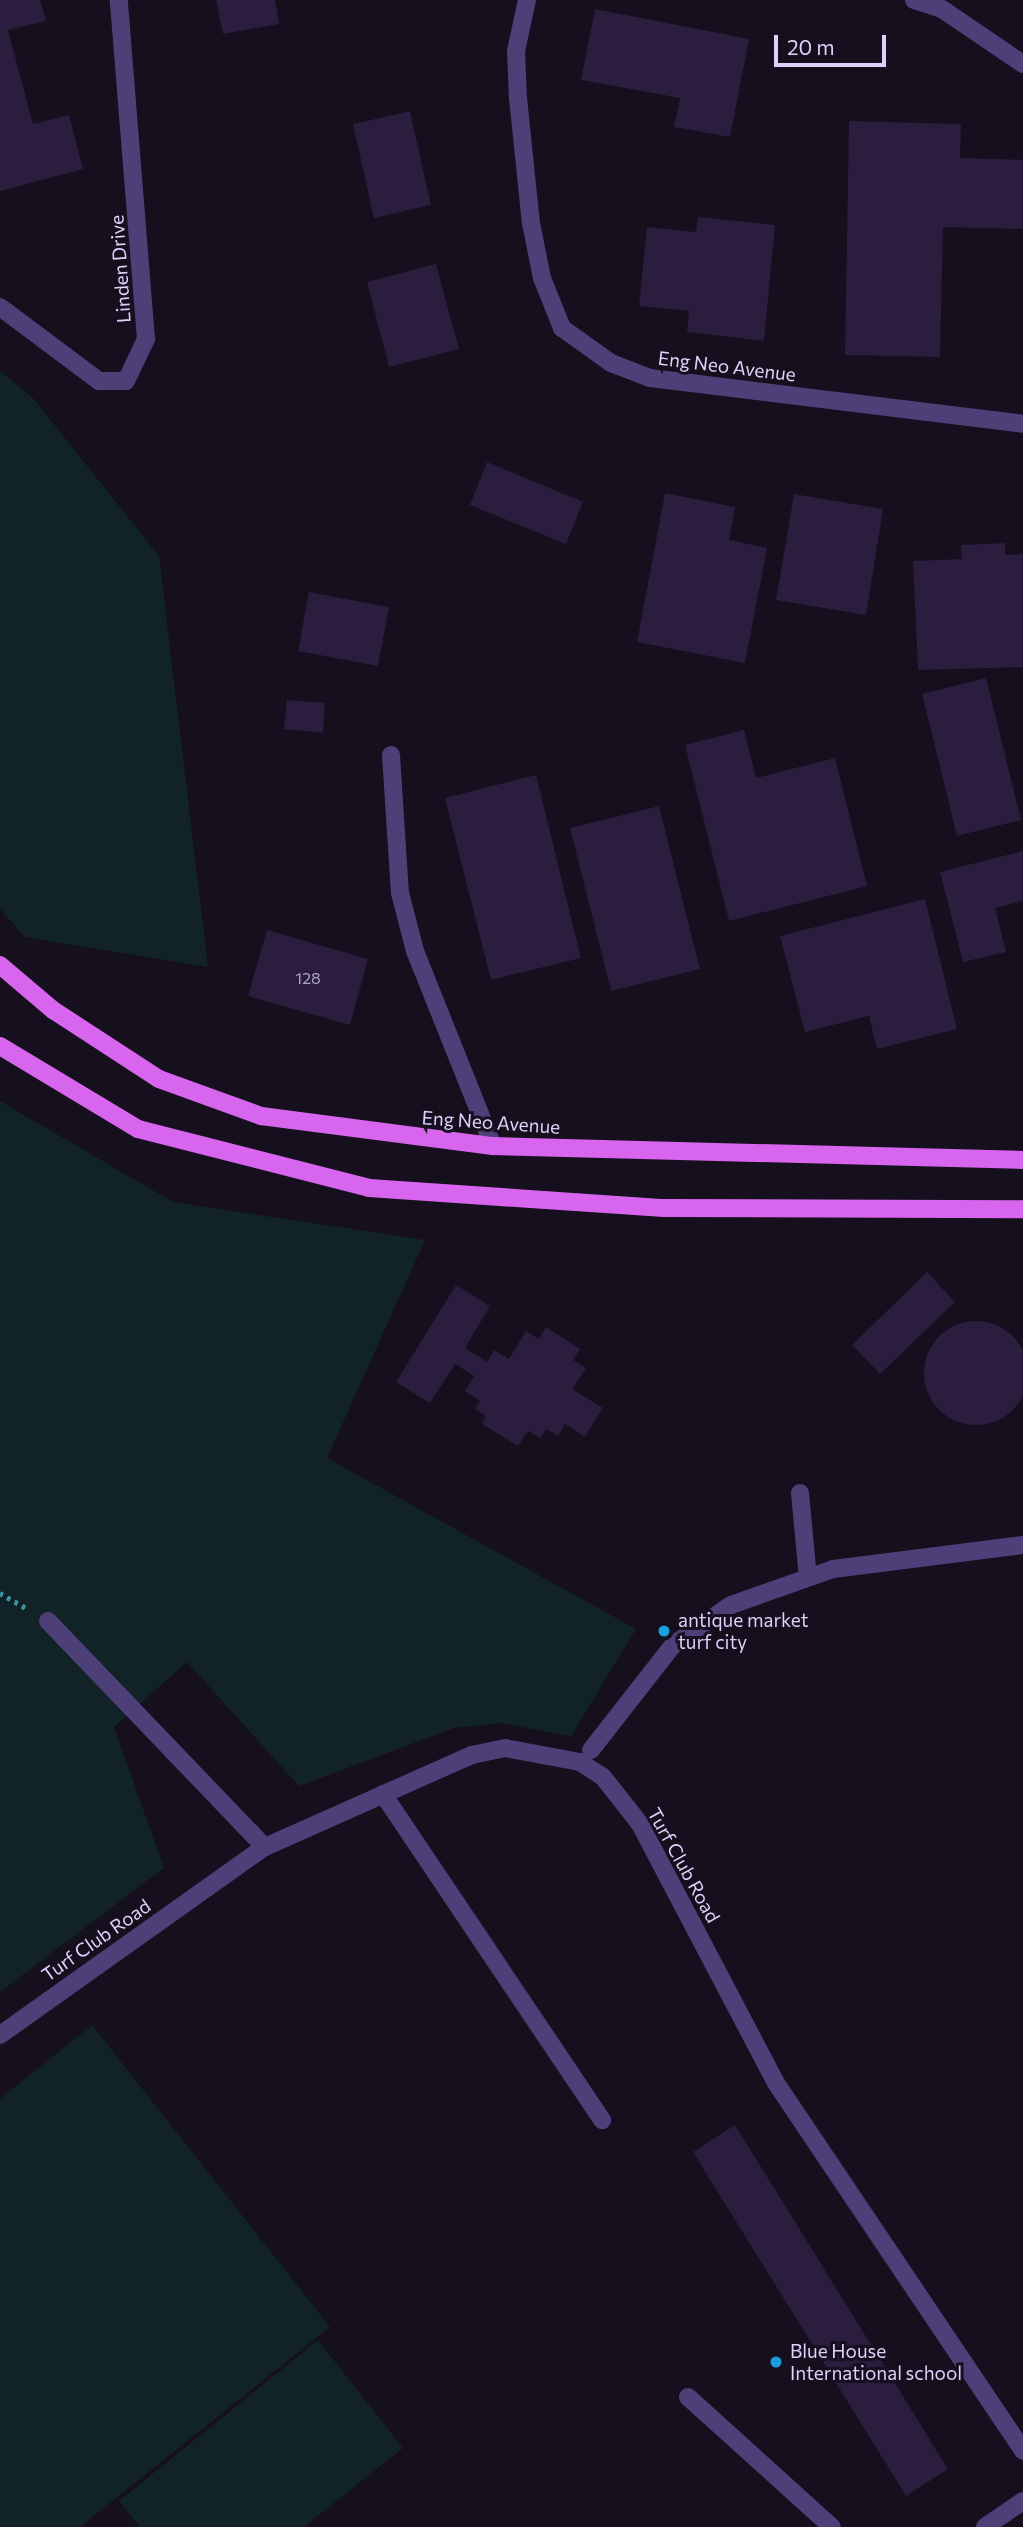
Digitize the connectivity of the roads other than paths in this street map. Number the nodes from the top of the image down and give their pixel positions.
1 (119, 0) edge
2 (527, 0) edge
3 (914, 0) edge
4 (1023, 64) edge
5 (0, 307) edge
6 (1023, 424) edge
7 (391, 755) dead end
8 (0, 965) edge
9 (0, 1046) edge
10 (494, 1146) junction
11 (1023, 1160) edge
12 (1023, 1209) edge
13 (800, 1493) dead end
14 (1023, 1545) edge
15 (808, 1577) junction
16 (48, 1620) dead end
17 (591, 1751) dead end
18 (383, 1794) junction
19 (265, 1847) junction
20 (0, 2035) edge
21 (602, 2120) dead end
22 (688, 2397) dead end
23 (1023, 2451) edge
24 (1023, 2501) edge
25 (832, 2527) edge
26 (985, 2527) edge

1 - 5 street, Linden Drive
2 - 6 street, Eng Neo Avenue
3 - 4 street
7 - 10 street
8 - 10 main road, Eng Neo Avenue
9 - 12 main road
10 - 11 main road, Eng Neo Avenue
13 - 15 street
14 - 15 street
15 - 17 street
16 - 19 street
18 - 19 street, Turf Club Road
18 - 21 street
18 - 23 street, Turf Club Road
19 - 20 street, Turf Club Road
22 - 25 street
24 - 26 street

